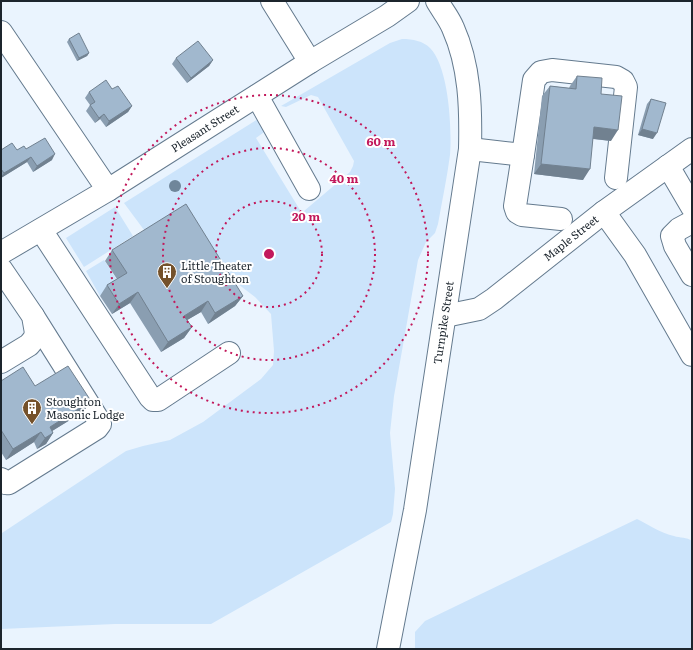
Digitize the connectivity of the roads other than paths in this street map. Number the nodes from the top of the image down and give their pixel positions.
1 (272, 1) edge
2 (408, 1) edge
3 (437, 1) edge
4 (1, 32) edge
5 (310, 62) junction
6 (257, 96) junction
7 (692, 148) edge
8 (470, 150) junction
9 (523, 155) junction
10 (668, 166) junction
11 (616, 178) dead end
12 (309, 189) dead end
13 (108, 190) junction
14 (692, 207) edge
15 (604, 212) junction
16 (561, 219) dead end
17 (692, 222) edge
18 (41, 230) junction
19 (1, 254) edge
20 (1, 269) edge
21 (692, 275) edge
22 (33, 316) junction
23 (445, 316) junction
24 (229, 353) dead end
25 (692, 355) edge
26 (1, 362) edge
27 (1, 479) edge
28 (388, 649) edge

1 - 5 street
2 - 5 street, Pleasant Street
3 - 8 street, Turnpike Street
4 - 13 street
5 - 6 street, Pleasant Street
6 - 12 street
6 - 13 street, Pleasant Street
7 - 10 street, Maple Street
8 - 9 street
8 - 23 street, Turnpike Street
9 - 11 street
9 - 16 street
10 - 14 street
10 - 15 street, Maple Street
13 - 18 street, Pleasant Street
15 - 23 street, Maple Street
15 - 25 street
17 - 21 street
18 - 19 street, Pleasant Street
18 - 24 street
20 - 22 street
22 - 26 street
22 - 27 street
23 - 28 street, Turnpike Street

